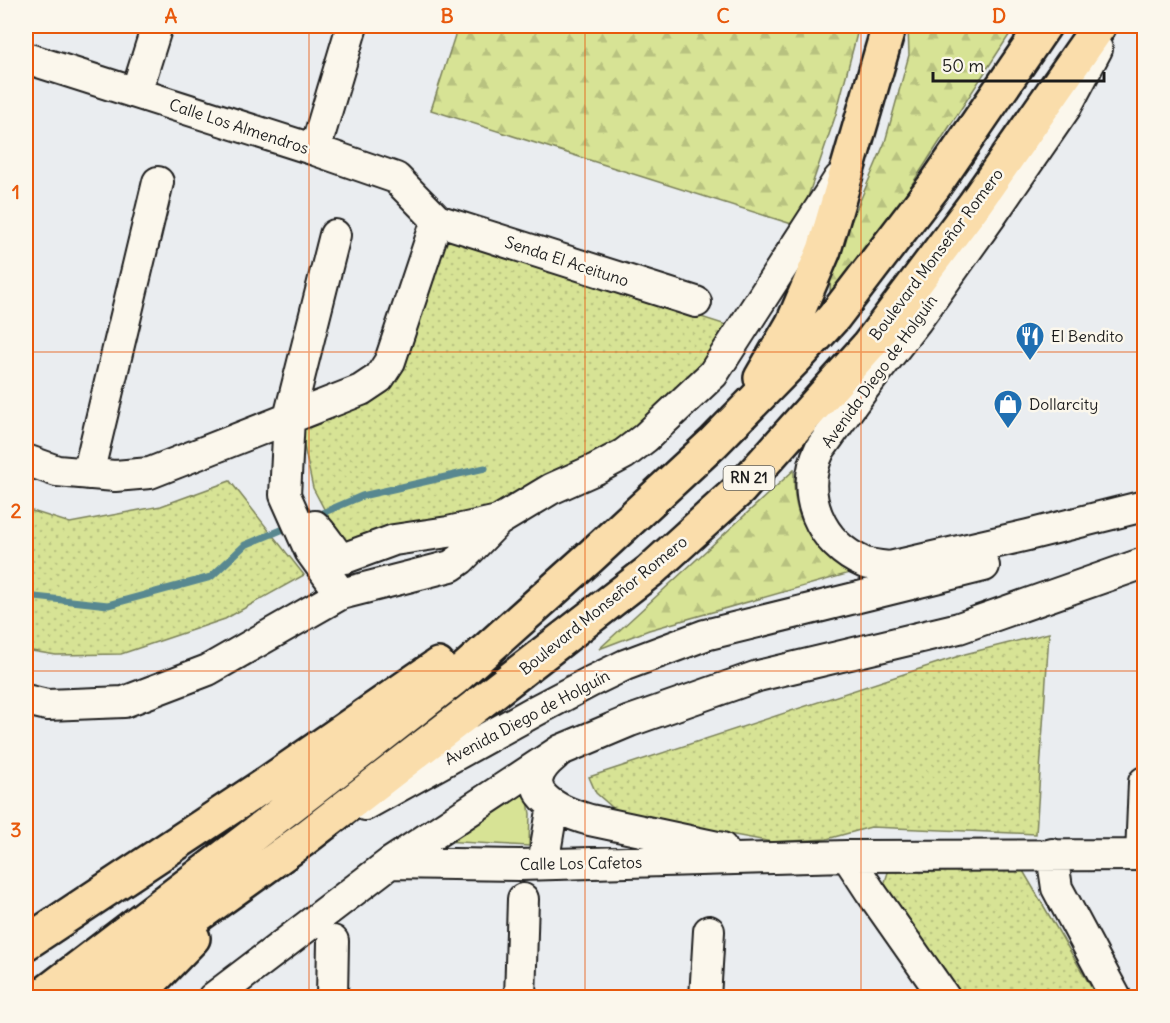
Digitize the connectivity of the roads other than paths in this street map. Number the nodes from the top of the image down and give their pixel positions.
1 (157, 26) edge
2 (352, 26) edge
3 (889, 26) edge
4 (1044, 26) edge
5 (1099, 26) edge
6 (1105, 26) edge
7 (26, 58) edge
8 (136, 93) junction
9 (315, 150) junction
10 (849, 164) junction
11 (158, 182) dead end
12 (437, 220) junction
13 (335, 235) dead end
14 (696, 302) dead end
15 (289, 418) junction
16 (713, 443) junction
17 (26, 460) edge
18 (88, 474) junction
19 (285, 495) junction
20 (1144, 506) edge
21 (498, 521) junction
22 (1144, 526) edge
23 (589, 558) junction
24 (1144, 563) edge
25 (341, 594) junction
26 (26, 700) edge
27 (561, 750) junction
28 (1144, 782) edge
29 (553, 805) junction
30 (304, 839) junction
31 (1052, 854) junction
32 (1143, 855) edge
33 (847, 856) junction
34 (772, 858) junction
35 (390, 863) junction
36 (543, 864) junction
37 (253, 876) junction
38 (523, 899) dead end
39 (709, 931) dead end
40 (333, 941) dead end
41 (26, 942) edge
42 (39, 998) edge
43 (83, 998) edge
44 (135, 998) edge
45 (213, 998) edge
46 (332, 998) edge
47 (520, 998) edge
48 (705, 998) edge
49 (945, 998) edge
50 (1116, 998) edge

1 - 8 street
2 - 9 street
3 - 10 highway
4 - 16 highway, RN 21
5 - 30 highway, Boulevard Monseñor Romero / RN 21
6 - 20 street, Avenida Diego de Holguín
7 - 8 street, Calle Los Almendros
8 - 9 street, Calle Los Almendros
9 - 12 street, Calle Los Almendros
10 - 16 highway
10 - 21 street
11 - 18 street
12 - 14 street, Senda El Aceituno
12 - 15 street
13 - 15 street
15 - 18 street
15 - 19 street
16 - 23 highway, RN 21
17 - 18 street
19 - 21 street
19 - 25 street
21 - 25 street
22 - 30 street, Avenida Diego de Holguín
23 - 41 highway
23 - 42 highway
24 - 27 street
25 - 26 street
27 - 29 street
27 - 35 street
28 - 32 street
29 - 34 street, Calle Los Cafetos
29 - 36 street
30 - 37 highway, Boulevard Monseñor Romero / RN 21
31 - 32 street, Calle Los Cafetos
31 - 33 street, Calle Los Cafetos
31 - 50 street
33 - 34 street, Calle Los Cafetos
33 - 49 street
34 - 36 street, Calle Los Cafetos
35 - 36 street, Calle Los Cafetos
35 - 45 street
37 - 43 highway
37 - 44 highway
38 - 47 street
39 - 48 street
40 - 46 street

